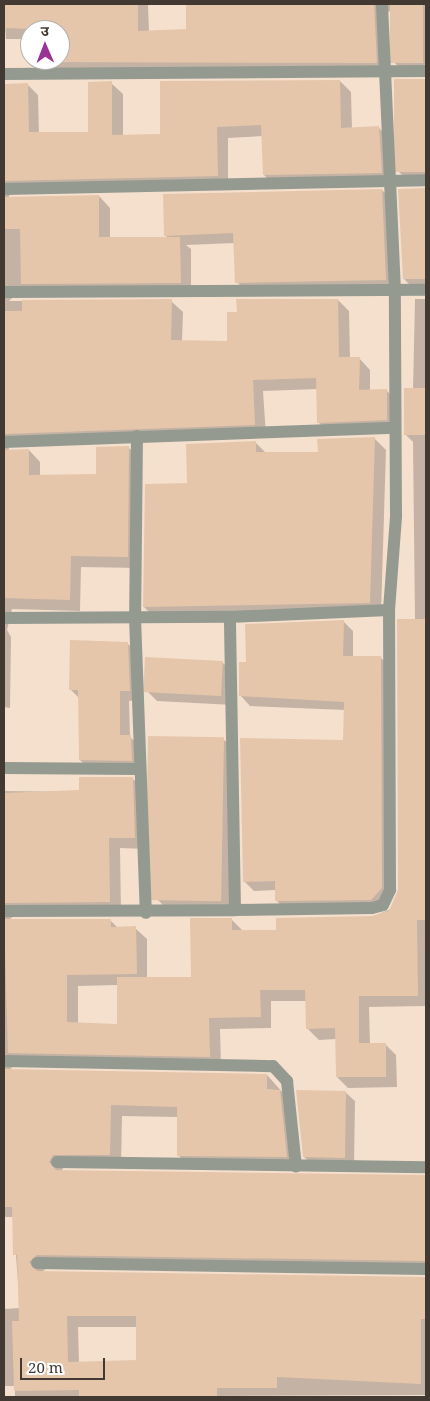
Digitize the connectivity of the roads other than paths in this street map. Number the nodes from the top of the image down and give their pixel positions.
1 (382, 4) edge
2 (426, 71) edge
3 (387, 72) junction
4 (4, 74) edge
5 (392, 180) junction
6 (426, 180) edge
7 (4, 189) edge
8 (426, 290) edge
9 (395, 291) junction
10 (4, 292) edge
11 (395, 428) junction
12 (136, 436) junction
13 (4, 442) edge
14 (389, 610) junction
15 (135, 617) junction
16 (230, 617) junction
17 (4, 618) edge
18 (4, 768) edge
19 (139, 769) junction
20 (235, 910) junction
21 (4, 911) edge
22 (146, 913) junction
23 (4, 1061) edge
24 (57, 1162) dead end
25 (296, 1167) junction
26 (426, 1167) edge
27 (37, 1263) dead end
28 (426, 1268) edge

1 - 3 street
2 - 3 street
3 - 4 street
3 - 5 street
5 - 6 street
5 - 7 street
5 - 9 street
8 - 9 street
9 - 10 street
9 - 11 street
11 - 12 street
11 - 14 street
12 - 13 street
12 - 15 street
14 - 16 street
14 - 20 street
15 - 16 street
15 - 17 street
15 - 19 street
16 - 20 street
18 - 19 street
19 - 22 street
20 - 22 street
21 - 22 street
23 - 25 street
24 - 25 street
25 - 26 street
27 - 28 street

